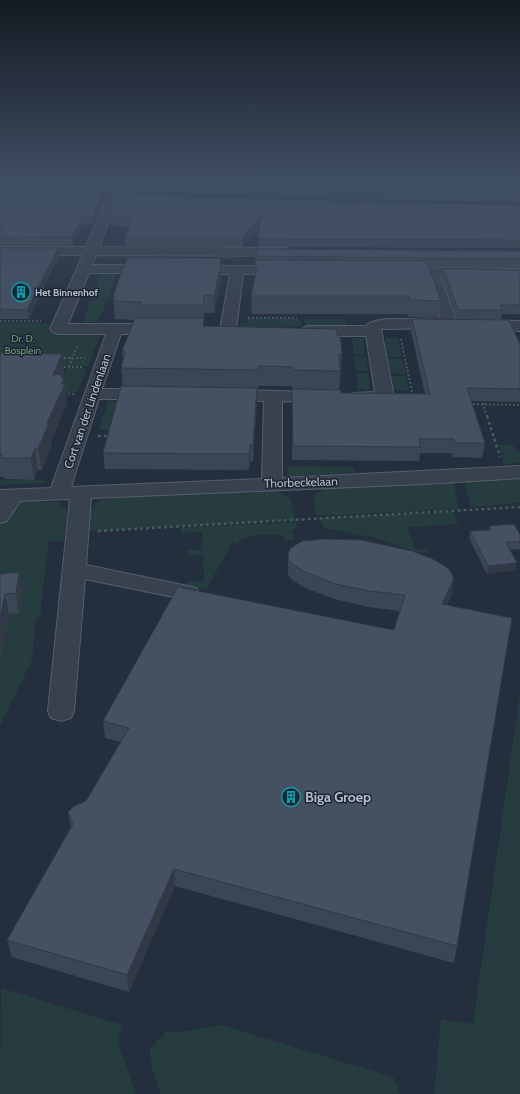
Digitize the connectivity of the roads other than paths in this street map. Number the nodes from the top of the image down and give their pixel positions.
1 (100, 230) edge
2 (0, 251) edge
3 (91, 251) junction
4 (300, 253) edge
5 (83, 269) junction
6 (236, 270) junction
7 (298, 270) edge
8 (391, 271) edge
9 (432, 272) junction
10 (520, 273) edge
11 (450, 325) junction
12 (520, 326) edge
13 (115, 329) junction
14 (172, 329) edge
15 (229, 330) edge
16 (293, 330) edge
17 (373, 331) junction
18 (92, 394) junction
19 (166, 395) edge
20 (207, 395) edge
21 (273, 396) junction
22 (515, 473) edge
23 (272, 483) junction
24 (72, 493) junction
25 (7, 495) edge
26 (0, 516) edge
27 (74, 570) junction
28 (188, 593) edge
29 (61, 711) dead end

1 - 3 street
2 - 3 street
3 - 4 street
3 - 5 street
5 - 6 street
5 - 13 street
6 - 7 street
6 - 15 street
8 - 9 street
9 - 10 street
9 - 11 street
11 - 12 street
11 - 17 street
13 - 14 street
13 - 18 street, Cort van der Lindenlaan
16 - 17 street
17 - 21 street
18 - 19 street
18 - 24 street, Cort van der Lindenlaan
20 - 21 street
21 - 23 street
22 - 23 street, Thorbeckelaan
23 - 24 street, Thorbeckelaan
24 - 25 street, Thorbeckelaan
24 - 27 street
25 - 26 street
27 - 28 street
27 - 29 street

